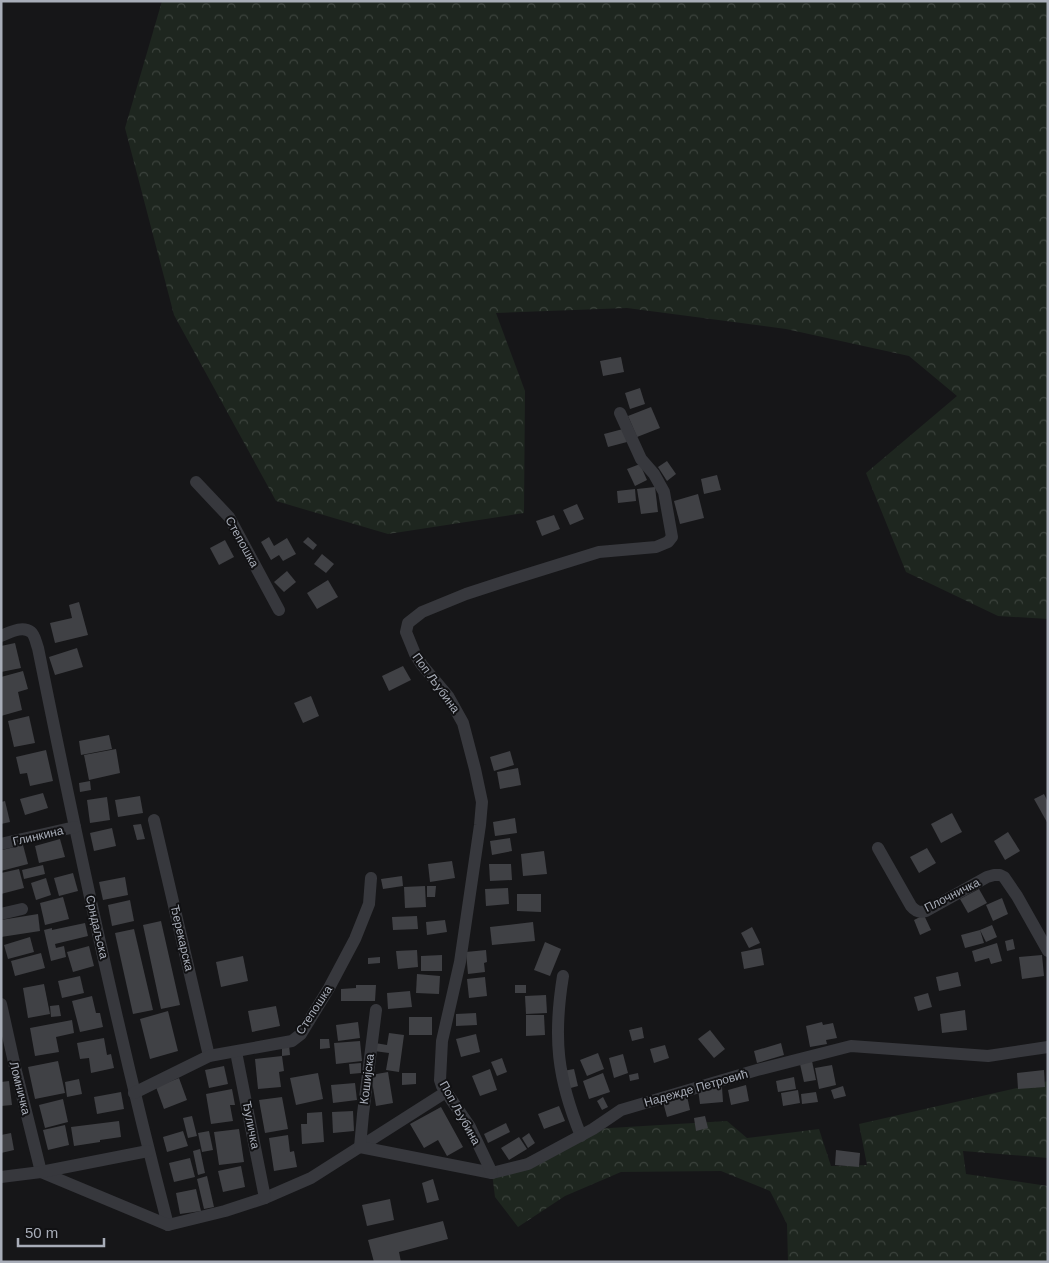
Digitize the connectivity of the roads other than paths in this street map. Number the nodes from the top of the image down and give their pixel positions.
1 (620, 413) dead end
2 (196, 482) dead end
3 (279, 610) dead end
4 (1, 636) edge
5 (154, 820) dead end
6 (75, 827) junction
7 (1, 844) edge
8 (878, 848) dead end
9 (371, 878) dead end
10 (22, 909) dead end
11 (1, 914) edge
12 (1048, 951) edge
13 (563, 976) dead end
14 (1, 1004) edge
15 (376, 1010) dead end
16 (1048, 1047) edge
17 (236, 1052) junction
18 (209, 1056) junction
19 (15, 1067) junction
20 (1, 1069) edge
21 (446, 1092) junction
22 (134, 1093) junction
23 (581, 1136) junction
24 (360, 1147) junction
25 (148, 1151) junction
26 (41, 1172) junction
27 (492, 1173) junction
28 (1, 1177) edge
29 (265, 1198) junction
30 (168, 1225) junction

1 - 21 street, Поп Љубина
2 - 3 street, Степошка
4 - 6 street, Срндаљска
5 - 18 street, Ђерекарска
6 - 7 street, Глинкина
6 - 22 street, Срндаљска
8 - 12 street, Плочничка
9 - 17 street, Степошка
10 - 11 street
13 - 23 street
14 - 19 street, Ломничка
15 - 24 street, Кошијска
16 - 23 street, Надежде Петровић
17 - 18 street, Степошка
17 - 29 street, Ђуличка
18 - 22 street, Степошка
19 - 20 street
19 - 26 street, Ломничка
21 - 24 street
21 - 27 street, Поп Љубина
22 - 25 street, Срндаљска
23 - 27 street, Надежде Петровић
24 - 27 street, Надежде Петровић
24 - 29 street
25 - 26 street
25 - 30 street, Срндаљска
26 - 28 street
26 - 30 street
29 - 30 street

